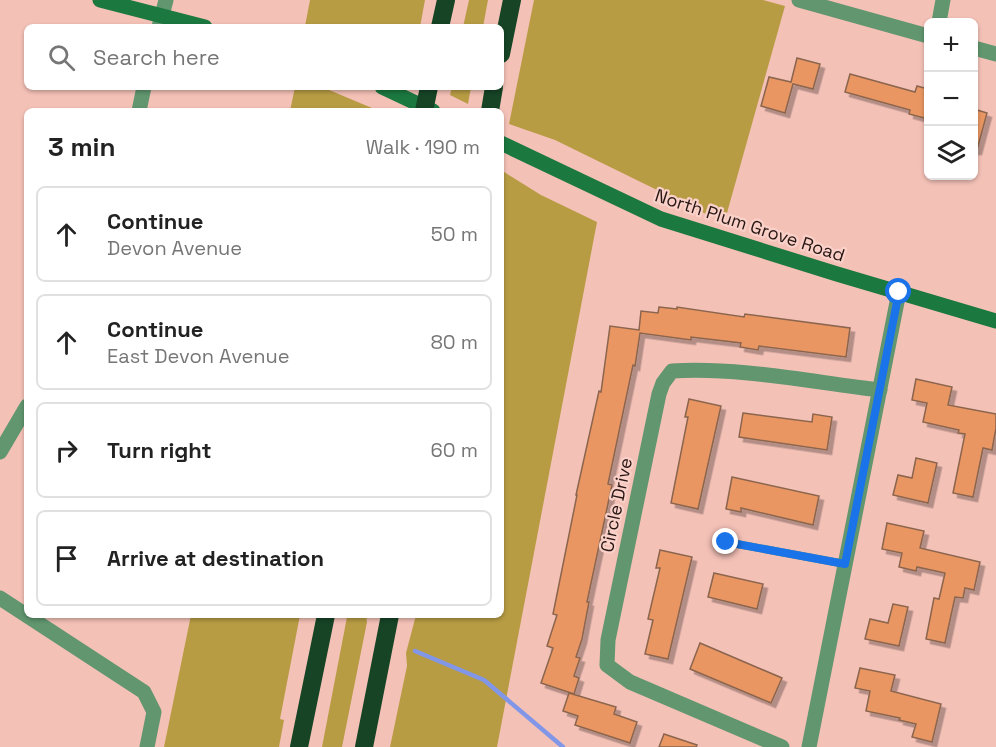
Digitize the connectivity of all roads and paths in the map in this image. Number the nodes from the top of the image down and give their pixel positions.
1 (100, 0) edge
2 (166, 0) edge
3 (446, 0) edge
4 (512, 0) edge
5 (799, 0) edge
6 (943, 0) edge
7 (940, 18) edge
8 (160, 21) edge
9 (182, 24) edge
10 (441, 24) edge
11 (924, 35) edge
12 (504, 39) edge
13 (978, 49) edge
14 (996, 54) edge
15 (143, 90) edge
16 (389, 90) edge
17 (428, 90) edge
18 (494, 90) edge
19 (140, 108) edge
20 (425, 108) edge
21 (427, 108) edge
22 (490, 108) edge
23 (504, 144) edge
24 (899, 292) junction
25 (996, 321) edge
26 (880, 390) junction
27 (23, 424) edge
28 (0, 452) edge
29 (726, 542) dead end
30 (845, 564) junction
31 (0, 598) edge
32 (24, 614) edge
33 (31, 618) edge
34 (325, 618) edge
35 (389, 618) edge
36 (147, 747) edge
37 (299, 747) edge
38 (364, 747) edge
39 (782, 747) edge
40 (809, 747) edge

1 - 8 street
2 - 8 street
3 - 10 highway
4 - 12 highway
5 - 11 street
6 - 7 street
8 - 9 street
13 - 14 street
15 - 19 street
16 - 21 street
17 - 20 highway
18 - 22 highway
23 - 24 street, North Plum Grove Road
24 - 25 street, North Plum Grove Road
24 - 26 street
26 - 30 street
26 - 39 street, Circle Drive
27 - 28 street
29 - 30 lane
30 - 40 street
31 - 32 street
33 - 36 street
34 - 37 highway
35 - 38 highway

